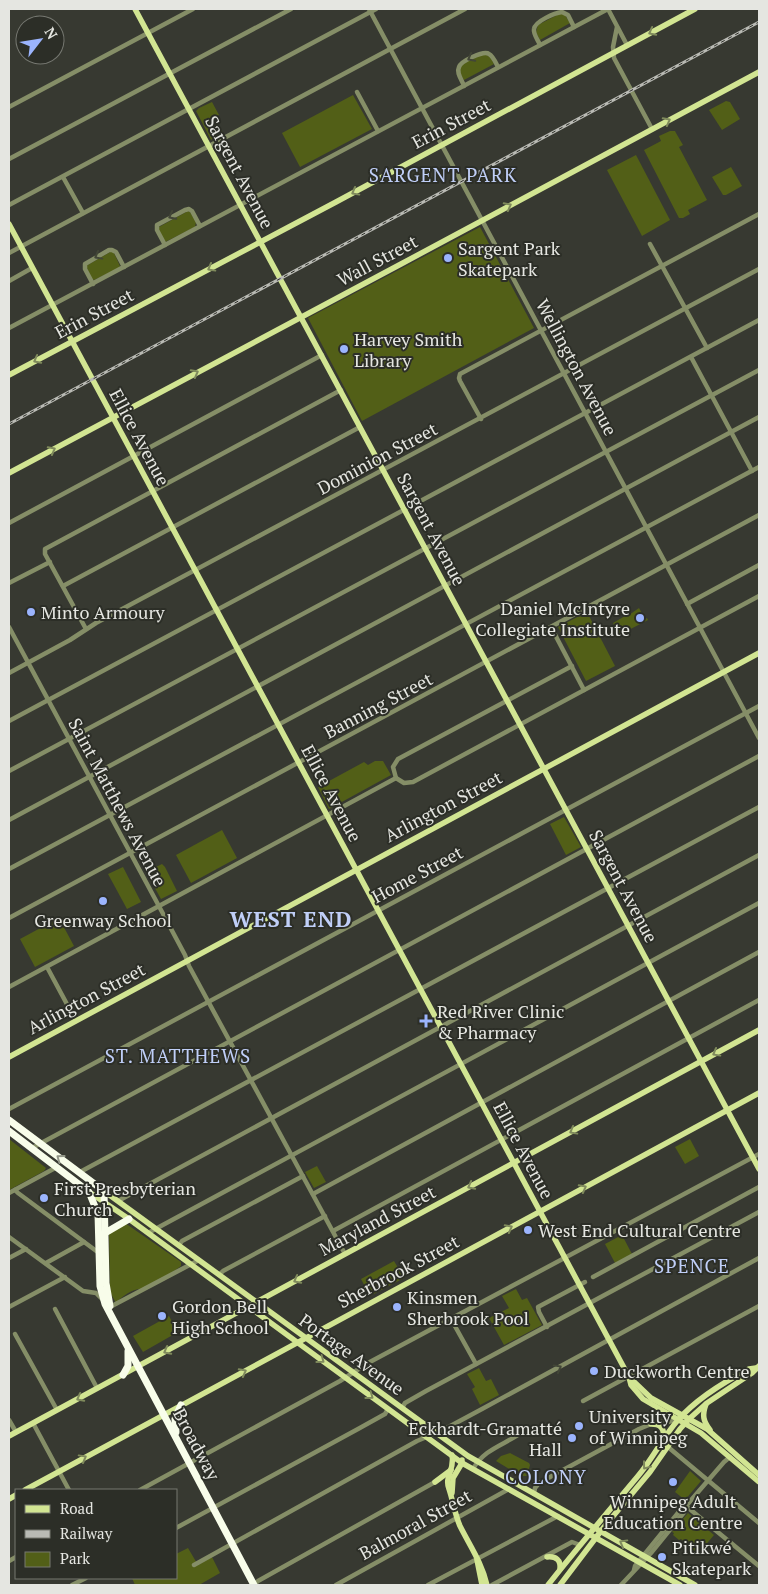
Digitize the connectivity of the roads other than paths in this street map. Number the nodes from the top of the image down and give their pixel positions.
1 (135, 9) edge
2 (193, 9) edge
3 (291, 9) edge
4 (376, 9) edge
5 (465, 9) edge
6 (608, 9) edge
7 (695, 9) edge
8 (370, 10) edge
9 (574, 27) junction
10 (617, 27) junction
11 (148, 32) junction
12 (540, 45) junction
13 (627, 45) junction
14 (390, 48) junction
15 (613, 52) junction
16 (498, 67) junction
17 (759, 72) edge
18 (170, 73) junction
19 (464, 86) junction
20 (357, 92) dead end
21 (9, 107) edge
22 (422, 108) junction
23 (189, 109) junction
24 (652, 129) junction
25 (378, 131) junction
26 (442, 145) junction
27 (209, 146) junction
28 (9, 159) edge
29 (63, 177) junction
30 (9, 205) edge
31 (241, 205) junction
32 (83, 213) junction
33 (759, 214) edge
34 (482, 220) junction
35 (9, 224) edge
36 (200, 226) junction
37 (261, 242) junction
38 (650, 244) dead end
39 (165, 245) junction
40 (21, 246) junction
41 (9, 253) edge
42 (662, 266) junction
43 (124, 267) junction
44 (32, 268) junction
45 (759, 269) edge
46 (9, 280) edge
47 (93, 284) junction
48 (52, 305) junction
49 (686, 308) junction
50 (301, 316) junction
51 (759, 320) edge
52 (9, 328) edge
53 (542, 330) junction
54 (72, 342) junction
55 (707, 348) junction
56 (322, 355) junction
57 (691, 357) junction
58 (759, 370) edge
59 (565, 373) junction
60 (9, 375) edge
61 (341, 390) junction
62 (712, 396) junction
63 (586, 413) junction
64 (113, 417) junction
65 (759, 418) edge
66 (481, 419) junction
67 (360, 427) junction
68 (732, 432) junction
69 (606, 451) junction
70 (134, 456) junction
71 (759, 467) edge
72 (384, 470) junction
73 (752, 471) junction
74 (9, 473) edge
75 (627, 489) junction
76 (152, 491) junction
77 (405, 510) junction
78 (759, 515) edge
79 (9, 523) edge
80 (646, 527) junction
81 (172, 528) junction
82 (425, 548) junction
83 (50, 562) junction
84 (667, 565) junction
85 (759, 565) edge
86 (195, 570) junction
87 (9, 583) edge
88 (63, 586) junction
89 (446, 586) junction
90 (759, 596) edge
91 (687, 604) junction
92 (217, 610) junction
93 (466, 624) junction
94 (9, 627) edge
95 (551, 627) junction
96 (700, 628) junction
97 (86, 629) junction
98 (238, 649) junction
99 (759, 653) edge
100 (487, 662) junction
101 (28, 663) junction
102 (572, 666) junction
103 (724, 672) junction
104 (9, 674) edge
105 (258, 687) junction
106 (584, 690) junction
107 (48, 700) junction
108 (508, 700) junction
109 (759, 706) edge
110 (746, 713) junction
111 (9, 721) edge
112 (520, 724) junction
113 (278, 725) junction
114 (759, 738) edge
115 (69, 739) junction
116 (759, 756) edge
117 (298, 763) junction
118 (544, 769) junction
119 (9, 771) edge
120 (89, 777) junction
121 (396, 778) junction
122 (759, 806) edge
123 (566, 810) junction
124 (110, 815) junction
125 (327, 815) junction
126 (9, 820) edge
127 (587, 848) junction
128 (130, 853) junction
129 (759, 855) edge
130 (9, 869) edge
131 (356, 870) junction
132 (608, 888) junction
133 (759, 903) edge
134 (159, 906) junction
135 (378, 911) junction
136 (9, 918) edge
137 (628, 925) junction
138 (399, 950) junction
139 (759, 952) edge
140 (187, 960) junction
141 (648, 963) junction
142 (47, 966) junction
143 (9, 987) edge
144 (420, 989) junction
145 (759, 1000) edge
146 (668, 1001) junction
147 (209, 1002) junction
148 (76, 1021) junction
149 (440, 1026) junction
150 (759, 1030) edge
151 (689, 1038) junction
152 (230, 1041) junction
153 (9, 1057) edge
154 (702, 1062) junction
155 (461, 1064) junction
156 (251, 1080) junction
157 (759, 1093) edge
158 (481, 1102) junction
159 (9, 1109) edge
160 (728, 1110) junction
161 (271, 1117) junction
162 (9, 1120) edge
163 (9, 1131) edge
164 (502, 1140) junction
165 (40, 1143) junction
166 (32, 1148) junction
167 (759, 1154) edge
168 (292, 1155) junction
169 (753, 1157) junction
170 (514, 1163) junction
171 (57, 1167) junction
172 (759, 1169) edge
173 (80, 1172) junction
174 (303, 1176) junction
175 (759, 1187) edge
176 (15, 1190) junction
177 (104, 1191) junction
178 (89, 1192) junction
179 (9, 1193) edge
180 (313, 1194) junction
181 (118, 1201) junction
182 (104, 1203) junction
183 (540, 1211) junction
184 (759, 1212) edge
185 (325, 1216) junction
186 (129, 1220) junction
187 (156, 1229) junction
188 (333, 1231) junction
189 (105, 1233) junction
190 (148, 1233) junction
191 (9, 1236) edge
192 (84, 1242) junction
193 (179, 1245) junction
194 (26, 1249) junction
195 (99, 1253) junction
196 (345, 1254) junction
197 (9, 1258) edge
198 (565, 1258) junction
199 (759, 1258) edge
200 (199, 1260) junction
201 (46, 1263) junction
202 (190, 1264) junction
203 (219, 1275) junction
204 (65, 1277) junction
205 (593, 1278) dead end
206 (582, 1283) junction
207 (103, 1300) junction
208 (256, 1302) junction
209 (589, 1304) junction
210 (759, 1306) edge
211 (9, 1307) edge
212 (110, 1307) junction
213 (247, 1307) junction
214 (54, 1309) dead end
215 (112, 1316) junction
216 (451, 1319) junction
217 (547, 1327) junction
218 (15, 1334) dead end
219 (305, 1338) junction
220 (609, 1340) junction
221 (297, 1343) junction
222 (128, 1345) junction
223 (476, 1364) junction
224 (138, 1366) junction
225 (757, 1367) edge
226 (353, 1373) junction
227 (759, 1374) edge
228 (122, 1375) junction
229 (629, 1377) junction
230 (345, 1378) junction
231 (97, 1388) junction
232 (583, 1401) dead end
233 (707, 1403) junction
234 (181, 1406) junction
235 (402, 1408) junction
236 (388, 1409) junction
237 (56, 1410) junction
238 (663, 1411) junction
239 (164, 1414) junction
240 (680, 1417) junction
241 (9, 1420) edge
242 (687, 1421) junction
243 (33, 1423) junction
244 (651, 1424) junction
245 (639, 1429) junction
246 (16, 1432) junction
247 (524, 1432) dead end
248 (436, 1433) junction
249 (9, 1436) edge
250 (714, 1436) junction
251 (176, 1437) junction
252 (426, 1437) junction
253 (662, 1442) junction
254 (668, 1447) junction
255 (460, 1451) junction
256 (729, 1454) junction
257 (452, 1456) junction
258 (477, 1462) junction
259 (190, 1463) junction
260 (462, 1463) junction
261 (473, 1469) junction
262 (452, 1470) junction
263 (59, 1472) junction
264 (759, 1475) edge
265 (708, 1480) junction
266 (435, 1482) junction
267 (759, 1482) edge
268 (536, 1486) junction
269 (448, 1488) junction
270 (27, 1489) edge
271 (68, 1489) edge
272 (142, 1489) edge
273 (509, 1489) junction
274 (527, 1490) junction
275 (518, 1494) junction
276 (534, 1494) junction
277 (452, 1497) junction
278 (686, 1506) junction
279 (213, 1508) junction
280 (558, 1516) junction
281 (457, 1518) junction
282 (759, 1523) edge
283 (178, 1527) edge
284 (594, 1527) junction
285 (580, 1529) junction
286 (602, 1531) junction
287 (589, 1534) junction
288 (596, 1538) junction
289 (232, 1544) junction
290 (580, 1545) junction
291 (573, 1554) junction
292 (646, 1556) junction
293 (547, 1557) junction
294 (477, 1558) junction
295 (577, 1563) junction
296 (640, 1563) junction
297 (194, 1564) dead end
298 (759, 1566) edge
299 (560, 1570) junction
300 (84, 1579) edge
301 (72, 1585) edge
302 (254, 1585) edge
303 (336, 1585) edge
304 (428, 1585) edge
305 (482, 1585) edge
306 (487, 1585) edge
307 (492, 1585) edge
308 (548, 1585) edge
309 (560, 1585) edge
310 (621, 1585) edge
311 (680, 1585) edge
312 (693, 1585) edge

1 - 11 main road, Sargent Avenue
2 - 11 street
3 - 18 street
4 - 8 street
5 - 14 street
6 - 9 street
6 - 10 street
7 -> 13 main road, Erin Street
8 - 14 street, Wellington Avenue
8 - 23 street
9 - 12 street
9 - 12 street
10 - 13 street
10 - 15 street
11 - 18 main road, Sargent Avenue
11 - 21 street
12 - 16 street
13 - 15 main road, Erin Street
14 - 22 street, Wellington Avenue
14 - 27 street
15 - 24 street
15 - 26 main road, Erin Street
16 - 19 street
16 -> 19 street
24 -> 17 main road, Wall Street
18 - 23 main road, Sargent Avenue
18 - 28 street
19 - 22 street
20 - 25 street
22 - 25 street
22 - 26 street, Wellington Avenue
23 - 27 main road, Sargent Avenue
23 - 29 street
34 -> 24 main road, Wall Street
25 - 31 street
26 - 34 street, Wellington Avenue
26 -> 37 main road, Erin Street
27 - 31 main road, Sargent Avenue
27 - 32 street
29 - 30 street
29 - 32 street
31 - 36 street
31 - 37 main road, Sargent Avenue
32 - 40 street
33 - 42 street
34 - 50 main road, Wall Street
34 - 53 street, Wellington Avenue
35 - 40 main road, Ellice Avenue
36 - 39 street
36 -> 39 street
37 - 50 main road, Sargent Avenue
37 -> 54 main road, Erin Street
38 - 42 street
39 - 43 street
40 - 41 street
40 - 44 main road, Ellice Avenue
42 - 49 street
42 - 53 street
43 - 47 street
43 -> 47 street
44 - 46 street
44 - 48 main road, Ellice Avenue
45 - 49 street, Dominion Street
47 - 48 street
48 - 52 street
48 - 54 main road, Ellice Avenue
49 - 55 street
49 - 59 street, Dominion Street
50 - 56 main road, Sargent Avenue
64 -> 50 main road, Wall Street
51 - 55 street
53 - 59 street, Wellington Avenue
53 - 66 street
54 -> 60 main road, Erin Street
54 - 64 main road, Ellice Avenue
55 - 57 street
56 - 61 main road, Sargent Avenue
56 - 70 street
57 - 62 street
57 - 63 street
58 - 62 street
59 - 63 street, Wellington Avenue
59 - 66 street, Dominion Street
61 - 67 main road, Sargent Avenue
61 - 76 street
62 - 68 street
62 - 69 street
63 - 69 street, Wellington Avenue
63 - 77 street
64 - 70 main road, Ellice Avenue
74 -> 64 main road, Wall Street
65 - 68 street
66 - 72 street, Dominion Street
67 - 72 main road, Sargent Avenue
67 - 81 street
68 - 73 street
68 - 75 street
69 - 75 street, Wellington Avenue
69 - 82 street
70 - 76 main road, Ellice Avenue
70 - 79 street
71 - 73 street
72 - 77 main road, Sargent Avenue
72 - 86 street, Dominion Street
73 - 80 street
75 - 80 street, Wellington Avenue
75 - 89 street
76 - 81 main road, Ellice Avenue
76 - 83 street
77 - 82 main road, Sargent Avenue
77 - 92 street
78 - 84 street, Banning Street
80 - 84 street, Wellington Avenue
80 - 93 street
81 - 86 main road, Ellice Avenue
81 - 88 street
82 - 89 main road, Sargent Avenue
82 - 98 street
83 - 87 street
83 - 88 street
84 - 91 street, Wellington Avenue
84 - 95 street, Banning Street
85 - 91 street
86 - 92 main road, Ellice Avenue
86 - 97 street, Dominion Street
88 - 97 street
89 - 93 main road, Sargent Avenue
89 - 105 street
90 - 96 street
91 - 96 street, Wellington Avenue
92 - 98 main road, Ellice Avenue
92 - 107 street
93 - 100 main road, Sargent Avenue
93 - 113 street
94 - 101 street, Saint Matthews Avenue
95 - 100 street, Banning Street
95 - 102 street
96 - 103 street, Wellington Avenue
96 - 106 street
97 - 101 street, Dominion Street
98 - 105 main road, Ellice Avenue
98 - 115 street
99 - 103 main road, Arlington Street
100 - 108 main road, Sargent Avenue
100 - 117 street, Banning Street
101 - 104 street, Dominion Street
101 - 107 street, Saint Matthews Avenue
102 - 106 street
102 - 108 street
103 - 110 street, Wellington Avenue
103 - 118 main road, Arlington Street
105 - 113 main road, Ellice Avenue
105 - 120 street
106 - 112 street
107 - 111 street
107 - 115 street, Saint Matthews Avenue
108 - 112 main road, Sargent Avenue
108 - 121 street
109 - 110 street, Home Street
110 - 114 street, Wellington Avenue
110 - 123 street, Home Street
112 - 118 main road, Sargent Avenue
112 - 121 street
113 - 117 main road, Ellice Avenue
113 - 124 street
115 - 119 street
115 - 120 street, Saint Matthews Avenue
116 - 127 street
117 - 125 main road, Ellice Avenue
117 - 128 street, Banning Street
118 - 123 main road, Sargent Avenue
118 - 131 main road, Arlington Street
120 - 124 street, Saint Matthews Avenue
120 - 126 street
121 - 125 street
122 - 132 street
123 - 127 main road, Sargent Avenue
123 - 135 street, Home Street
124 - 128 street, Saint Matthews Avenue
124 - 130 street
125 - 131 main road, Ellice Avenue
125 - 134 street
127 - 132 main road, Sargent Avenue
127 - 138 street
128 - 134 street, Saint Matthews Avenue
128 - 136 street, Banning Street
129 - 137 street
131 - 135 main road, Ellice Avenue
131 - 140 main road, Arlington Street
132 - 137 main road, Sargent Avenue
132 - 144 street
133 - 141 street
134 - 140 street, Saint Matthews Avenue
134 - 142 street
135 - 138 main road, Ellice Avenue
135 - 147 street, Home Street
137 - 141 main road, Sargent Avenue
137 - 149 street
138 - 144 main road, Ellice Avenue
138 - 152 street
139 - 146 street
140 - 147 street, Saint Matthews Avenue
140 - 148 main road, Arlington Street
141 - 146 main road, Sargent Avenue
141 - 155 street
142 - 143 street
142 - 148 street
144 - 149 main road, Ellice Avenue
144 - 156 street
145 - 151 street
146 - 151 main road, Sargent Avenue
146 - 158 street
147 - 152 street, Saint Matthews Avenue
147 - 159 street, Home Street
148 - 153 main road, Arlington Street
149 - 155 main road, Ellice Avenue
149 - 161 street
150 -> 154 main road, Maryland Street
151 - 154 main road, Sargent Avenue
151 - 164 street
152 - 156 street, Saint Matthews Avenue
152 - 165 street
154 - 160 main road, Sargent Avenue
154 -> 170 main road, Maryland Street
155 - 158 main road, Ellice Avenue
155 - 168 street
156 - 161 street, Saint Matthews Avenue
156 - 173 street
157 - 160 main road, Sherbrook Street
158 - 164 main road, Ellice Avenue
158 - 180 street
160 - 169 main road, Sargent Avenue
183 -> 160 main road, Sherbrook Street
161 - 168 street, Saint Matthews Avenue
161 - 181 street
162 - 165 highway, Portage Avenue
163 - 166 highway, Portage Avenue
164 - 170 main road, Ellice Avenue
164 - 188 street
165 - 166 street
173 -> 165 highway, Portage Avenue
166 - 171 highway, Portage Avenue
167 - 169 street
168 - 174 street, Saint Matthews Avenue
168 - 187 street
169 - 172 main road, Sargent Avenue
169 - 198 street
170 - 183 main road, Ellice Avenue
170 -> 196 main road, Maryland Street
171 - 176 street
171 - 178 highway, Portage Avenue
173 - 177 highway, Portage Avenue
174 - 180 street, Saint Matthews Avenue
174 - 193 street
175 - 205 street
176 - 179 street
176 - 192 street
177 - 181 main road, Portage Avenue
177 - 182 highway, Broadway
178 - 182 main road, Portage Avenue
178 - 195 highway, Broadway
180 - 185 street, Saint Matthews Avenue
181 - 187 main road, Portage Avenue
182 - 186 main road, Portage Avenue
182 - 189 highway, Broadway
183 - 198 main road, Ellice Avenue
219 -> 183 main road, Sherbrook Street
184 - 209 street
185 - 188 street, Saint Matthews Avenue
185 - 203 street
186 - 189 highway
186 - 190 main road, Portage Avenue
187 - 190 street
187 - 193 main road, Portage Avenue
188 - 196 street, Saint Matthews Avenue
189 - 212 highway, Broadway
190 - 202 main road, Portage Avenue
191 - 194 street
192 - 195 street
192 - 201 street
193 - 200 main road, Portage Avenue
194 - 197 street
194 - 201 street
195 - 207 highway, Broadway
196 -> 208 main road, Maryland Street
198 - 206 main road, Ellice Avenue
198 - 216 street
199 - 220 street
200 - 202 street
200 - 203 main road, Portage Avenue
201 - 204 street
202 - 212 street
202 - 213 main road, Portage Avenue
203 - 208 main road, Portage Avenue
204 - 207 street
204 - 211 street
206 - 209 main road, Ellice Avenue
206 - 217 street
207 - 215 highway, Broadway
208 - 213 main road, Maryland Street
208 - 219 main road, Portage Avenue
209 - 217 street
209 - 220 main road, Ellice Avenue
210 - 229 street
212 - 215 highway, Broadway
213 - 221 main road, Portage Avenue
213 -> 224 main road, Maryland Street
214 - 231 street
215 - 222 highway, Broadway
216 - 223 street
216 - 226 street
217 - 223 street
218 - 237 street
219 - 221 main road, Sherbrook Street
219 - 226 main road, Portage Avenue
220 - 229 main road, Ellice Avenue
248 -> 220 street
221 -> 230 main road, Portage Avenue
234 -> 221 main road, Sherbrook Street
222 - 224 highway, Broadway
222 - 228 highway
223 - 235 street
224 - 228 main road, Maryland Street
224 - 239 highway, Broadway
225 - 227 street
225 - 233 main road
225 - 240 main road
226 - 230 street
226 - 235 main road, Portage Avenue
228 - 231 main road, Maryland Street
229 - 232 street
229 - 238 main road, Ellice Avenue
229 - 240 main road, Ellice Avenue
230 -> 236 main road, Portage Avenue
230 - 259 street
231 -> 237 main road, Maryland Street
233 - 242 main road
233 - 250 main road
234 - 239 main road, Sherbrook Street
234 - 251 highway
235 - 248 main road, Portage Avenue
236 - 252 main road, Portage Avenue
236 - 279 street
237 - 243 main road, Maryland Street
238 - 240 main road, Ellice Avenue
238 - 245 street
239 - 251 highway, Broadway
263 -> 239 main road, Sherbrook Street
240 - 242 main road, Ellice Avenue
240 - 244 street
240 - 253 main road
241 - 246 street
242 - 250 main road, Ellice Avenue
242 - 254 main road
242 - 256 main road, Ellice Avenue
243 - 246 main road, Maryland Street
243 - 263 street
244 - 245 street
244 - 253 main road
245 - 268 street
246 - 249 main road, Maryland Street
247 - 258 street
248 - 252 street
248 - 255 main road, Portage Avenue
250 - 256 main road, Ellice Avenue
251 - 259 highway, Broadway
252 - 257 main road, Portage Avenue
252 - 289 street
253 -> 284 main road
254 - 265 street
254 - 286 main road
255 - 258 main road, Portage Avenue
255 - 260 main road
256 - 264 main road, Ellice Avenue
256 - 265 street
256 - 267 main road, Ellice Avenue
257 - 260 main road, Portage Avenue
257 - 262 main road
258 - 261 street
258 - 274 main road, Portage Avenue
259 - 272 street
259 - 279 highway, Broadway
260 - 261 main road, Portage Avenue
260 - 277 main road
261 - 273 main road, Portage Avenue
262 - 266 main road
262 - 269 main road
263 - 270 main road, Sherbrook Street
263 - 271 street
265 - 278 street
265 - 282 street
266 - 269 main road
266 - 302 street
268 - 274 street
268 - 276 street
269 - 277 main road
273 - 275 main road, Portage Avenue
273 - 281 street, Balmoral Street
274 - 275 street
274 - 276 main road, Portage Avenue
275 - 280 main road, Portage Avenue
276 - 284 main road, Portage Avenue
277 - 281 main road
278 - 292 street
278 - 298 street
279 - 283 street
279 - 289 highway, Broadway
280 - 285 main road, Portage Avenue
280 - 294 street
281 - 294 main road
281 - 303 street, Balmoral Street
284 - 286 main road, Portage Avenue
284 - 287 main road
285 - 287 main road, Portage Avenue
285 - 290 main road
286 - 288 main road
292 -> 286 main road, Portage Avenue
287 - 288 main road, Portage Avenue
287 - 290 main road
288 - 295 main road
288 - 296 main road, Portage Avenue
289 - 297 street
289 - 302 highway, Broadway
290 - 291 main road
290 - 293 street
291 - 295 main road
291 - 299 main road
292 - 296 street
292 - 312 main road, Portage Avenue
293 - 299 main road
293 - 307 street
294 - 304 street
294 - 305 main road
294 - 306 main road
295 - 309 main road
296 - 310 street
296 - 311 main road, Portage Avenue
299 - 308 main road
300 - 301 street

